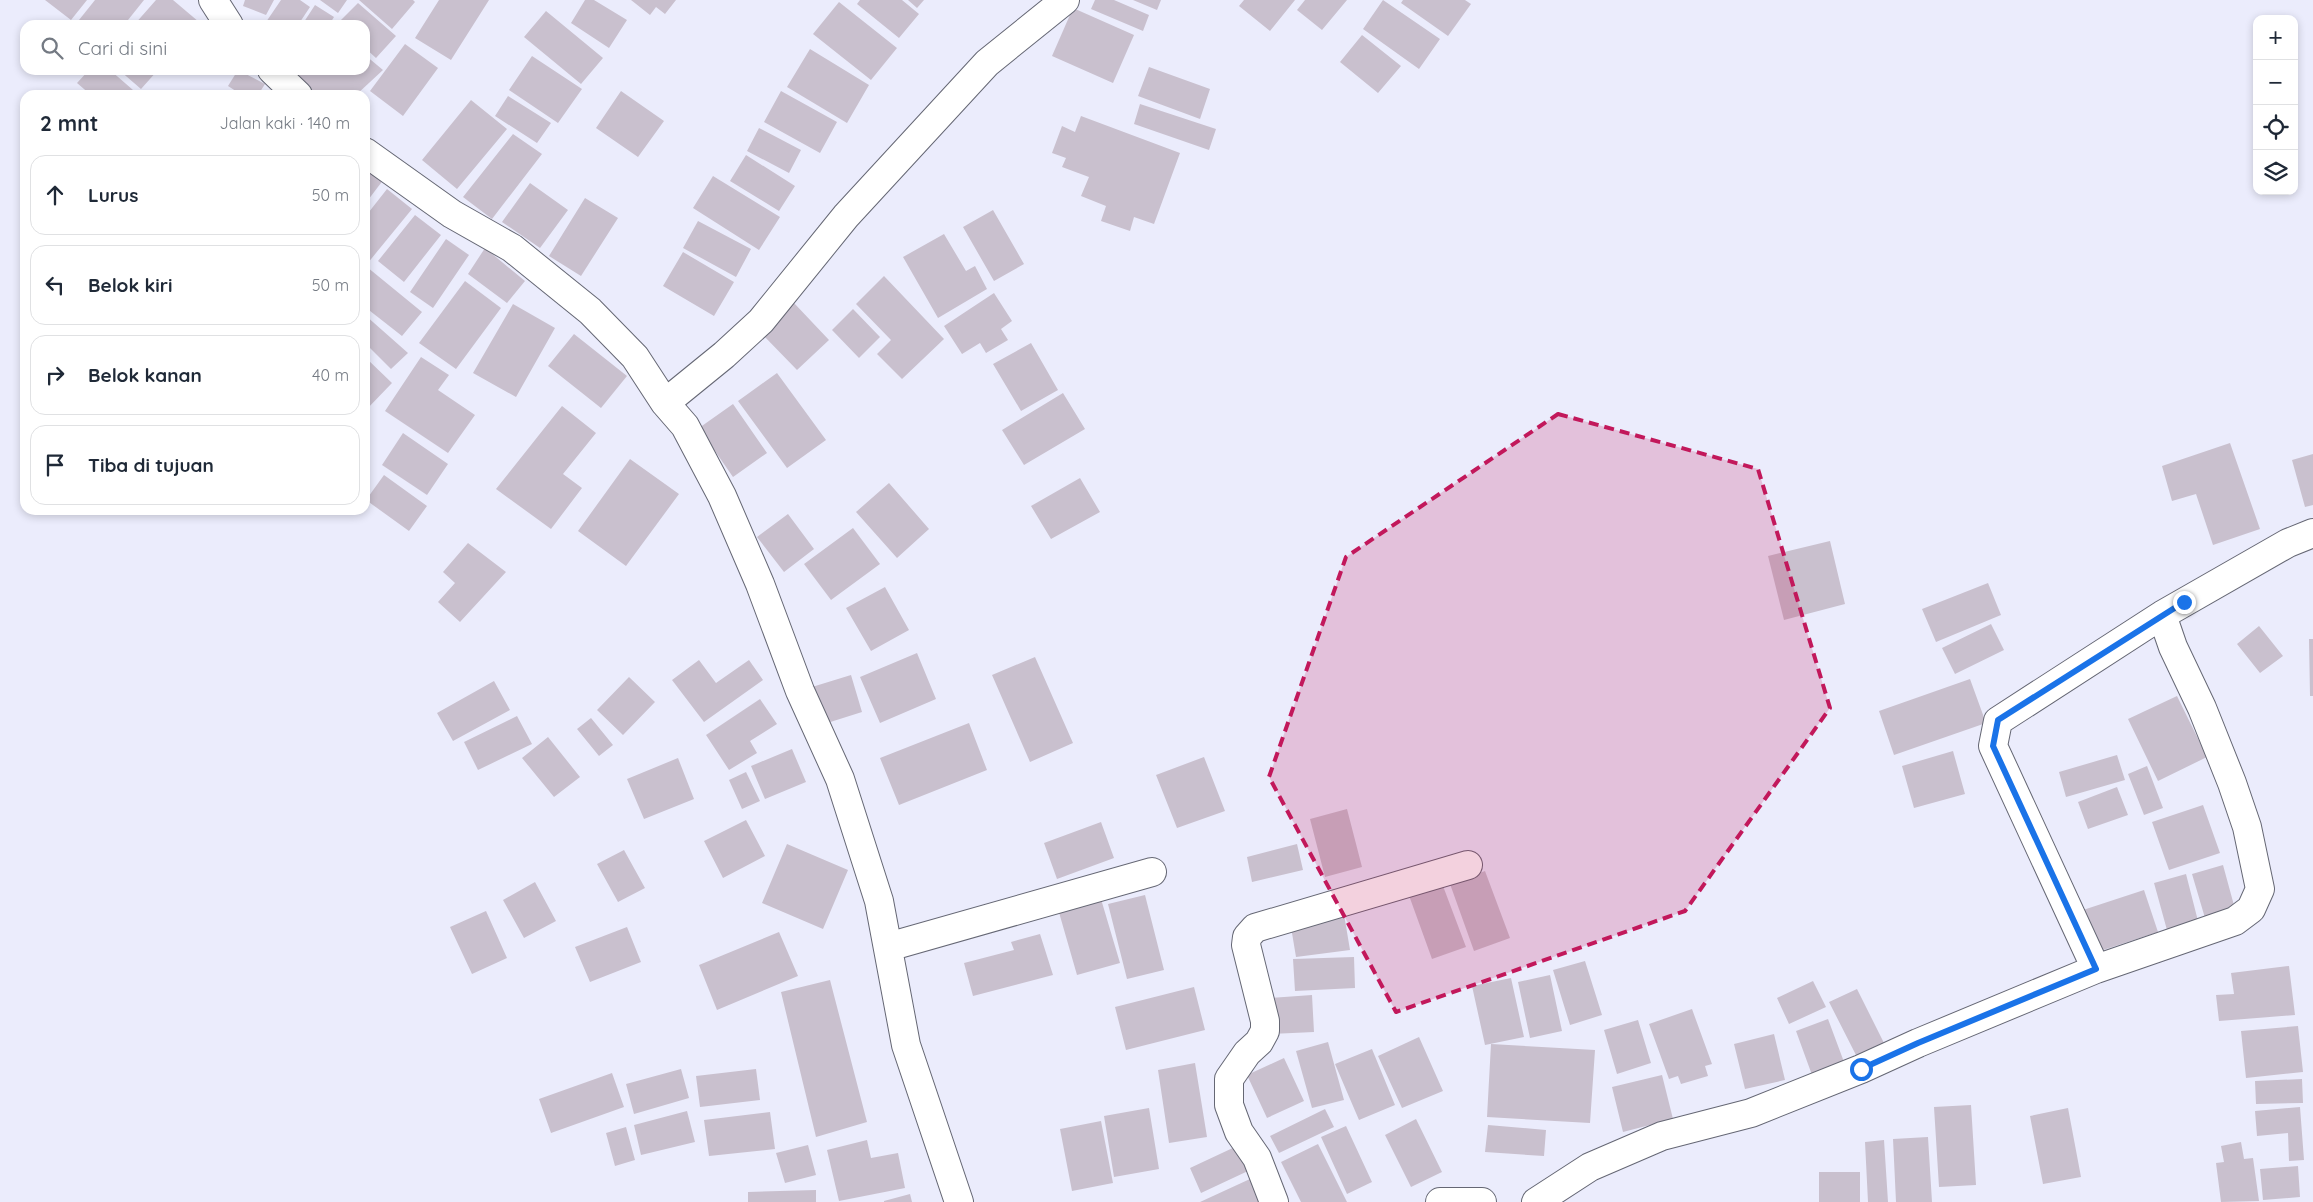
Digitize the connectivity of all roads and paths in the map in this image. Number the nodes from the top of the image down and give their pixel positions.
1 (212, 0) edge
2 (1065, 0) edge
3 (226, 20) edge
4 (277, 75) edge
5 (293, 90) edge
6 (370, 156) edge
7 (665, 403) junction
8 (2313, 533) edge
9 (2162, 615) junction
10 (1468, 865) dead end
11 (1152, 872) dead end
12 (888, 947) junction
13 (2096, 969) junction
14 (959, 1202) edge
15 (1274, 1202) edge
16 (1440, 1202) edge
17 (1482, 1202) edge
18 (1536, 1202) edge

1 - 3 street
2 - 7 street
4 - 5 street
6 - 7 street
7 - 12 street
8 - 9 street
9 - 13 street
9 - 13 street
10 - 15 street
11 - 12 street
12 - 14 street
13 - 18 street
16 - 17 street

